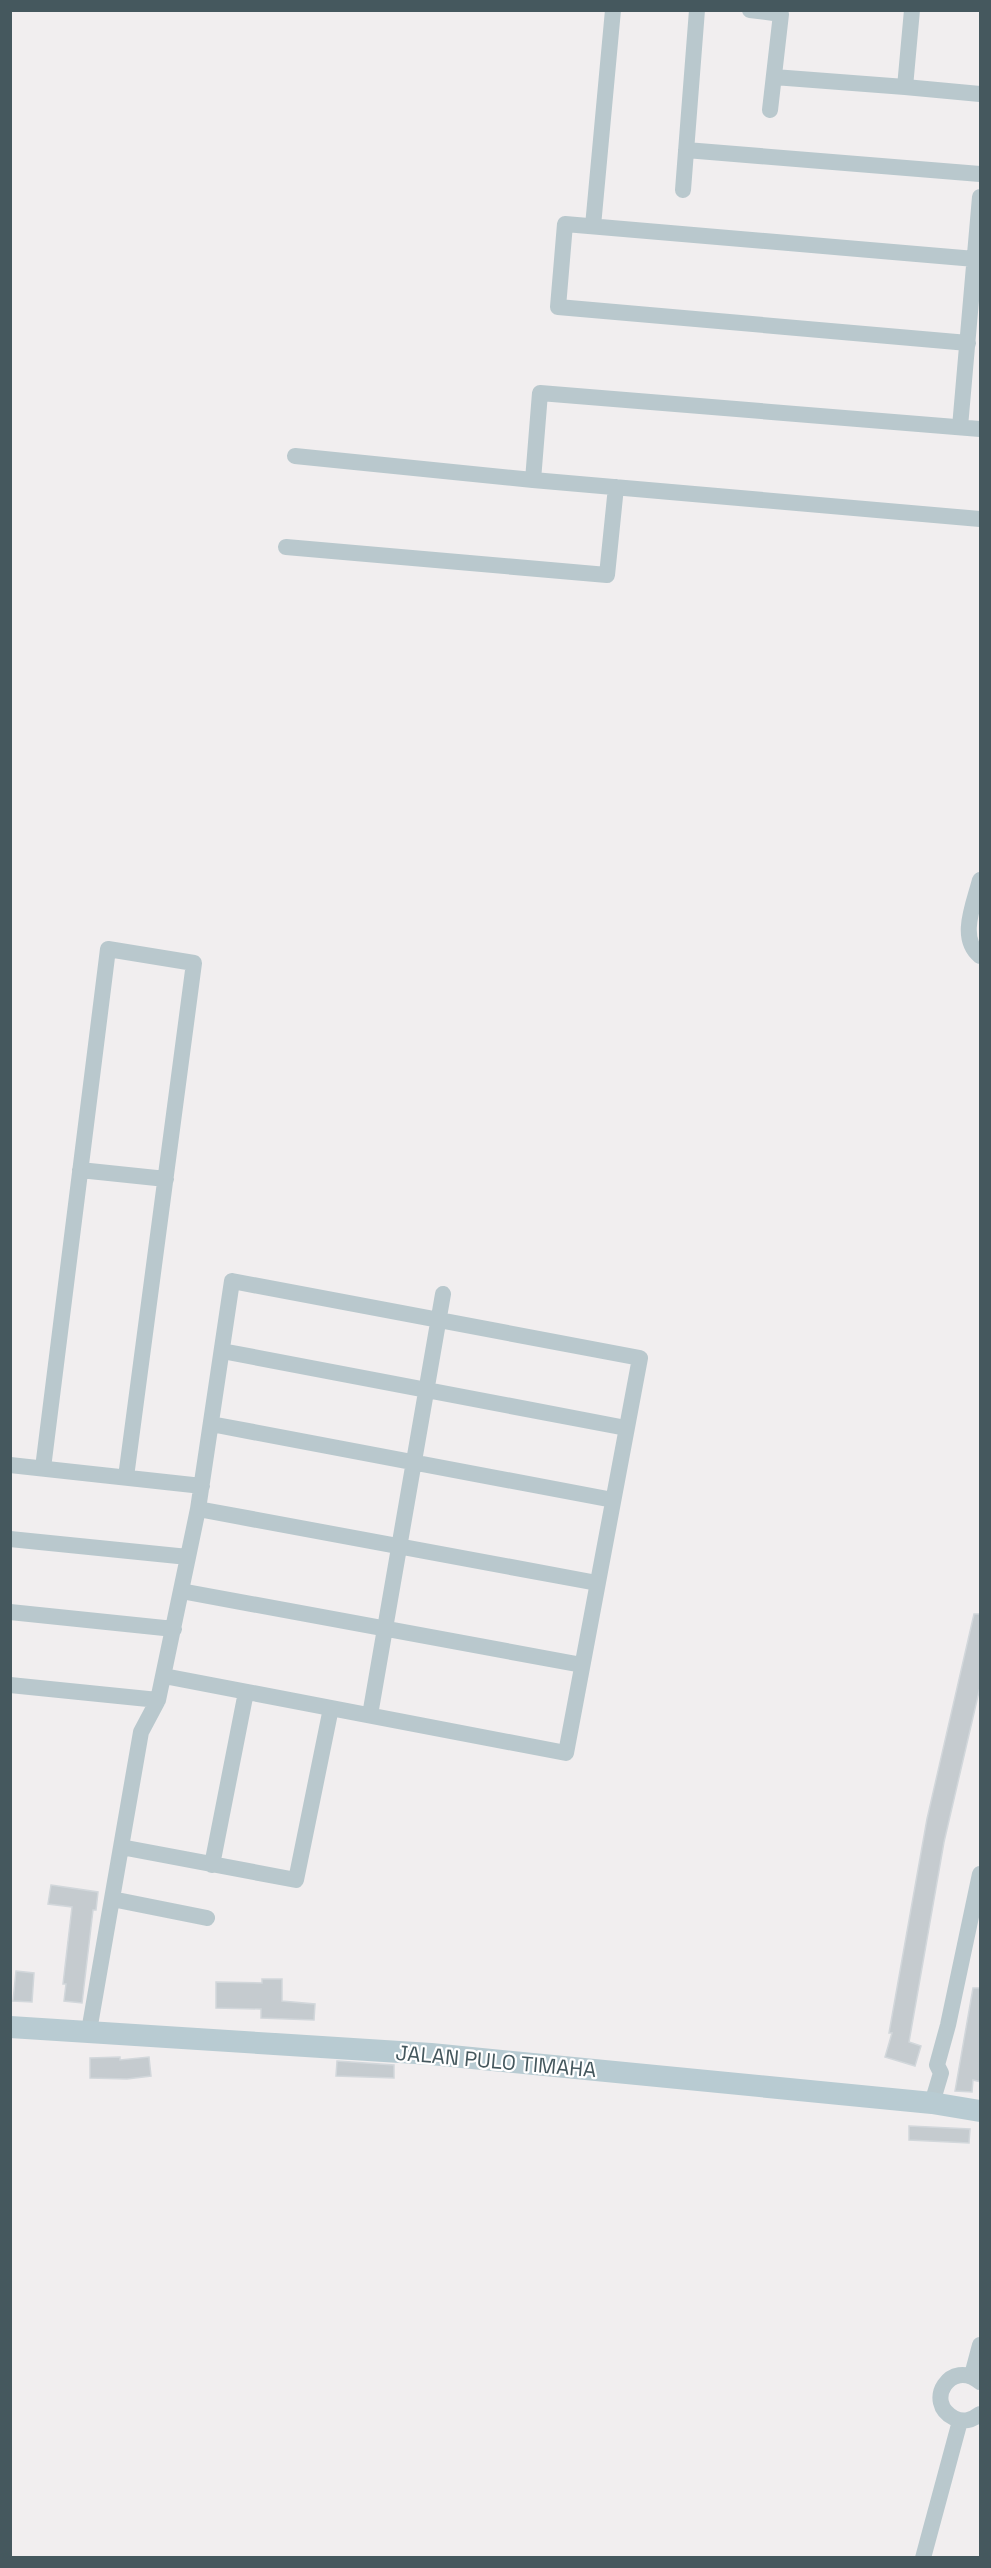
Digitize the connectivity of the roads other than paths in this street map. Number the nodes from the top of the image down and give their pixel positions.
1 (613, 10) edge
2 (697, 10) edge
3 (750, 10) edge
4 (912, 10) edge
5 (774, 77) junction
6 (905, 87) junction
7 (981, 94) edge
8 (771, 110) dead end
9 (686, 150) junction
10 (981, 174) edge
11 (683, 190) dead end
12 (981, 197) edge
13 (593, 226) junction
14 (975, 259) junction
15 (968, 343) junction
16 (960, 427) junction
17 (981, 429) edge
18 (296, 456) dead end
19 (533, 480) junction
20 (616, 487) junction
21 (981, 519) edge
22 (286, 547) dead end
23 (981, 880) edge
24 (981, 956) edge
25 (80, 1170) junction
26 (166, 1179) junction
27 (443, 1294) dead end
28 (438, 1320) junction
29 (222, 1351) junction
30 (426, 1390) junction
31 (211, 1424) junction
32 (626, 1428) junction
33 (414, 1462) junction
34 (10, 1465) edge
35 (43, 1468) junction
36 (126, 1477) junction
37 (202, 1486) junction
38 (613, 1500) junction
39 (198, 1509) junction
40 (10, 1539) edge
41 (399, 1546) junction
42 (188, 1557) junction
43 (597, 1583) junction
44 (181, 1591) junction
45 (10, 1612) edge
46 (174, 1629) junction
47 (385, 1629) junction
48 (582, 1665) junction
49 (164, 1676) junction
50 (10, 1685) edge
51 (246, 1692) junction
52 (158, 1700) junction
53 (331, 1708) junction
54 (370, 1715) junction
55 (121, 1847) junction
56 (212, 1864) junction
57 (981, 1874) edge
58 (112, 1899) junction
59 (207, 1918) dead end
60 (10, 2026) edge
61 (89, 2031) junction
62 (926, 2103) junction
63 (981, 2111) edge
64 (981, 2345) edge
65 (976, 2378) edge
66 (981, 2414) edge
67 (960, 2421) junction
68 (923, 2558) edge

1 - 13 street
2 - 9 street
3 - 5 street
4 - 6 street
5 - 6 street
5 - 8 street
6 - 7 street
9 - 10 street
9 - 11 street
12 - 14 street
13 - 14 street
13 - 15 street
14 - 15 street
15 - 16 street
16 - 17 street
16 - 19 street
18 - 19 street
19 - 20 street
20 - 21 street
20 - 22 street
23 - 24 street
25 - 26 street
25 - 26 street
25 - 35 street
26 - 36 street
27 - 28 street
28 - 29 street
28 - 30 street
28 - 32 street
29 - 30 street
29 - 31 street
30 - 32 street
30 - 33 street
31 - 33 street
31 - 37 street
32 - 38 street
33 - 38 street
33 - 41 street
34 - 35 street
35 - 36 street
36 - 37 street
37 - 39 street
38 - 43 street
39 - 41 street
39 - 42 street
40 - 42 street
41 - 43 street
41 - 47 street
42 - 44 street
43 - 48 street
44 - 46 street
44 - 47 street
45 - 46 street
46 - 49 street
47 - 48 street
47 - 54 street
48 - 54 street
49 - 51 street
49 - 52 street
50 - 52 street
51 - 53 street
51 - 56 street
52 - 55 street
53 - 54 street
53 - 56 street
55 - 56 street
55 - 58 street
57 - 62 street
58 - 59 street
58 - 61 street
60 - 61 street, JALAN PULO TIMAHA
61 - 62 street, JALAN PULO TIMAHA
62 - 63 street, JALAN PULO TIMAHA
64 - 65 street
65 - 67 street
66 - 67 street
67 - 68 street

